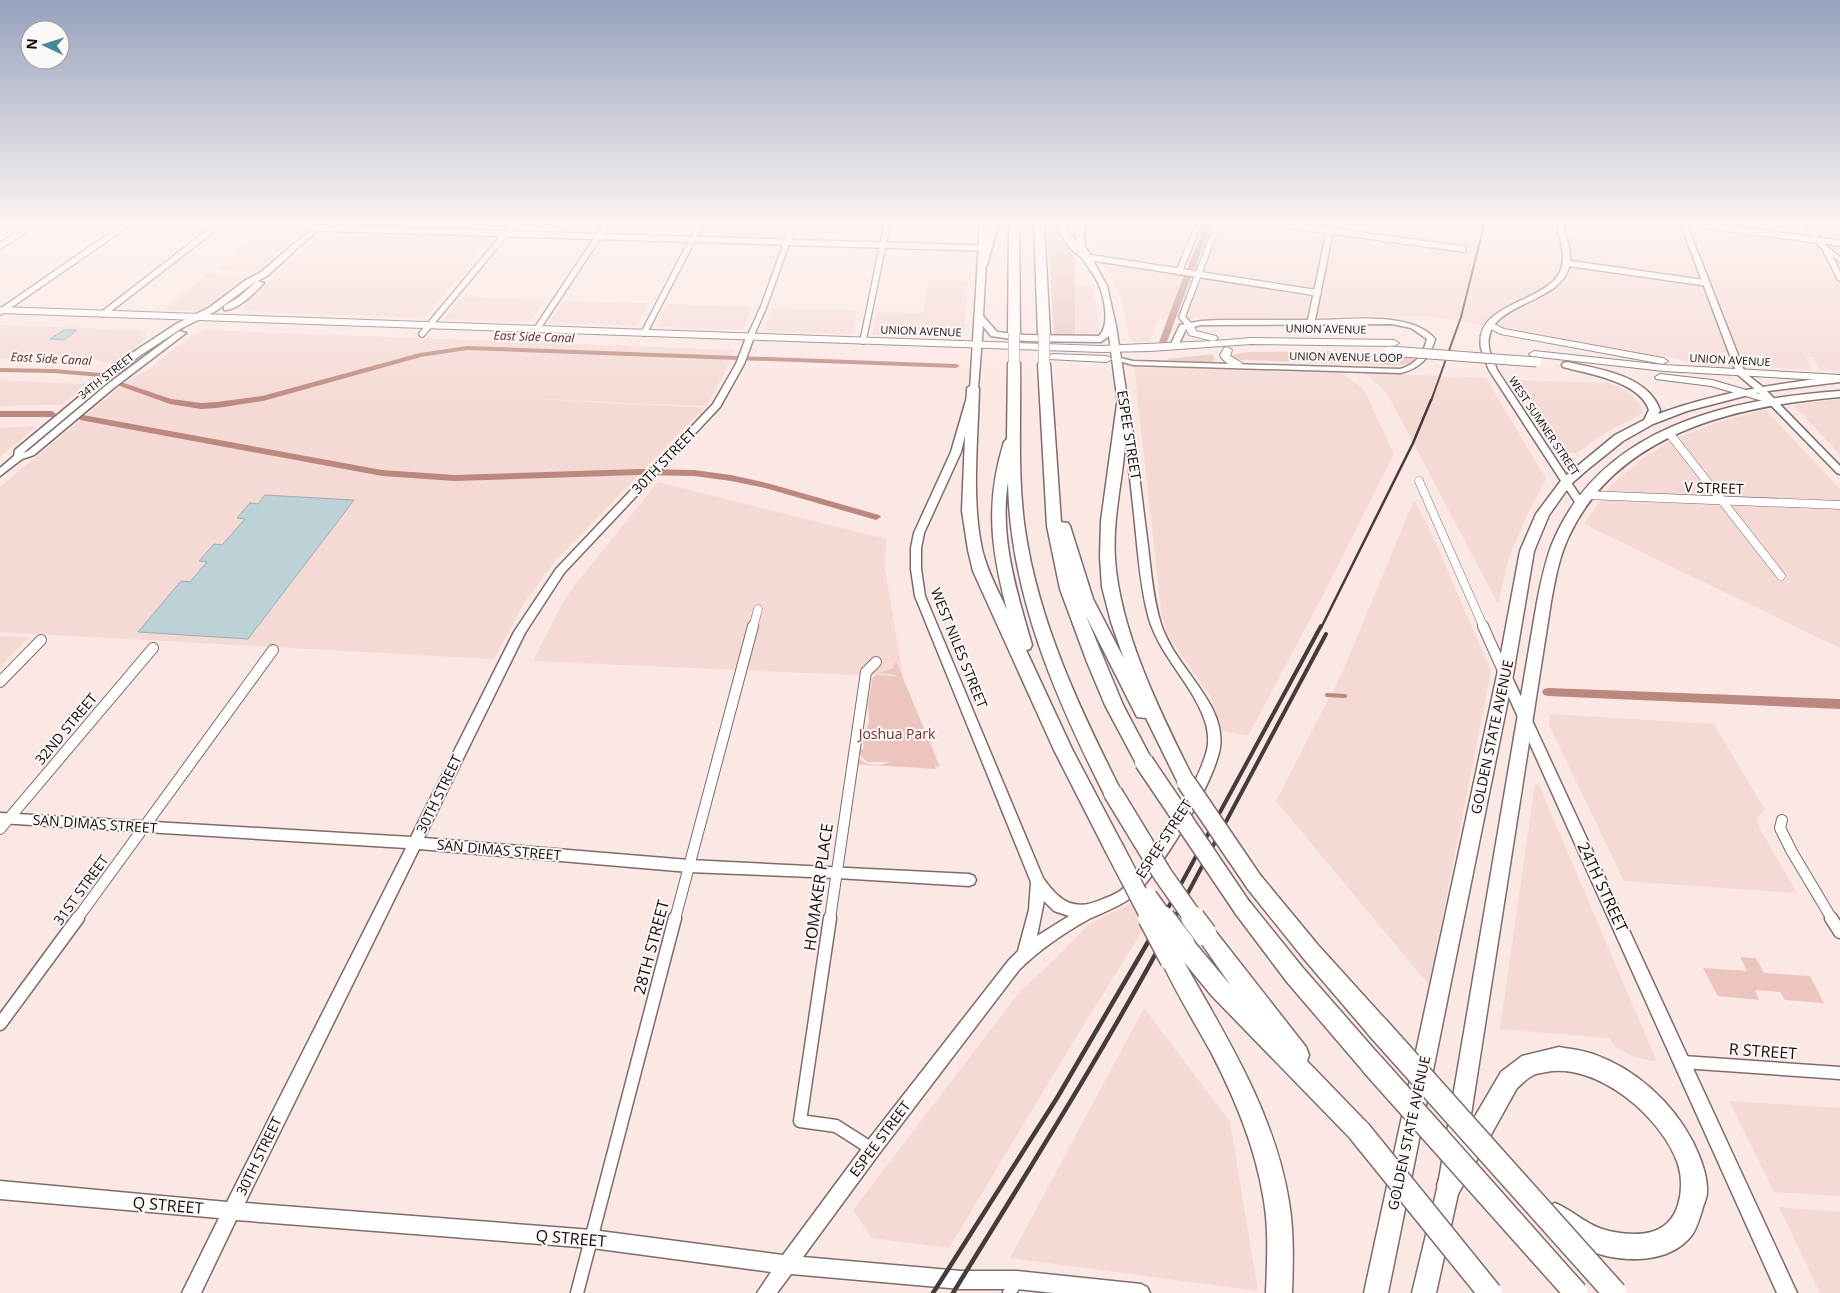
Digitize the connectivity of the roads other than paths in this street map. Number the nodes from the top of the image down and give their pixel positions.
1 (40, 285) edge
2 (140, 285) edge
3 (247, 285) edge
4 (258, 285) edge
5 (463, 285) edge
6 (566, 285) edge
7 (669, 285) edge
8 (771, 285) edge
9 (874, 285) edge
10 (980, 285) edge
11 (1014, 285) edge
12 (1042, 285) edge
13 (1103, 285) edge
14 (1194, 285) edge
15 (1267, 285) edge
16 (1320, 285) edge
17 (1549, 285) edge
18 (1707, 285) edge
19 (1318, 293) junction
20 (1, 313) edge
21 (103, 314) junction
22 (978, 314) junction
23 (1110, 317) junction
24 (211, 318) junction
25 (195, 322) junction
26 (1311, 322) junction
27 (430, 325) junction
28 (1490, 325) junction
29 (179, 326) junction
30 (1190, 326) junction
31 (537, 329) junction
32 (644, 333) junction
33 (422, 334) junction
34 (1044, 334) joint
35 (531, 338) junction
36 (862, 341) junction
37 (1238, 341) junction
38 (747, 346) junction
39 (1174, 346) junction
40 (1392, 347) junction
41 (976, 350) junction
42 (1227, 350) junction
43 (1116, 354) junction
44 (1536, 358) junction
45 (1238, 365) junction
46 (1567, 365) junction
47 (1695, 371) junction
48 (1741, 374) junction
49 (1840, 379) edge
50 (973, 388) junction
51 (1760, 389) junction
52 (1745, 392) junction
53 (1840, 394) edge
54 (1772, 401) junction
55 (1123, 404) junction
56 (1649, 422) junction
57 (1669, 433) junction
58 (1014, 435) junction
59 (19, 457) junction
60 (1840, 471) edge
61 (0, 473) edge
62 (1419, 481) dead end
63 (1567, 481) junction
64 (1051, 484) junction
65 (1584, 500) junction
66 (1722, 500) junction
67 (1840, 505) edge
68 (1781, 576) dead end
69 (758, 609) dead end
70 (41, 640) dead end
71 (153, 648) dead end
72 (273, 650) dead end
73 (876, 662) dead end
74 (1505, 675) junction
75 (0, 682) edge
76 (1036, 690) junction
77 (1524, 717) junction
78 (1161, 739) junction
79 (1782, 820) dead end
80 (3, 822) edge
81 (144, 827) junction
82 (415, 843) junction
83 (689, 866) junction
84 (837, 872) junction
85 (969, 880) dead end
86 (1038, 882) junction
87 (1093, 910) junction
88 (1840, 932) edge
89 (1177, 952) junction
90 (1024, 954) junction
91 (0, 1024) edge
92 (1377, 1027) joint
93 (1683, 1062) junction
94 (1840, 1073) edge
95 (1667, 1122) joint
96 (1359, 1131) junction
97 (872, 1149) junction
98 (1495, 1159) junction
99 (1449, 1185) junction
100 (0, 1190) edge
101 (232, 1211) junction
102 (592, 1239) junction
103 (788, 1265) junction
104 (1013, 1287) edge
105 (191, 1293) edge
106 (577, 1293) edge
107 (766, 1293) edge
108 (1142, 1293) edge
109 (1278, 1293) edge
110 (1376, 1293) edge
111 (1424, 1293) edge
112 (1490, 1293) edge
113 (1576, 1293) edge
114 (1615, 1293) edge
115 (1787, 1293) edge

1 - 20 street
2 - 21 street
3 - 25 street, 34TH STREET
4 - 24 street
5 - 27 street
6 - 31 street
7 - 32 street
8 - 38 street
9 - 36 street
10 - 22 main road, WEST NILES STREET
11 - 58 highway, bridge
12 - 34 highway
13 - 23 main road, ESPEE STREET
14 - 30 street
15 - 19 street
16 - 19 street
17 - 28 street
18 - 48 street
19 - 26 street
20 - 21 main road, UNION AVENUE
20 - 29 main road, UNION AVENUE
21 - 25 main road, UNION AVENUE
22 - 23 main road
22 - 41 main road, WEST NILES STREET
23 - 43 main road, ESPEE STREET
24 - 25 main road, UNION AVENUE
24 - 27 main road, UNION AVENUE
25 - 29 main road, UNION AVENUE
25 - 33 main road, UNION AVENUE
25 - 59 street, 34TH STREET
26 - 30 street, UNION AVENUE LOOP
26 - 45 street, UNION AVENUE LOOP
27 - 31 main road, UNION AVENUE
27 - 33 street
28 - 47 main road
28 - 63 street, WEST SUMNER STREET
29 - 59 street, 34TH STREET
30 - 37 main road
30 - 39 street
31 - 32 main road, UNION AVENUE
31 - 35 street
32 - 38 main road, UNION AVENUE
33 - 35 main road, UNION AVENUE
34 - 64 highway, bridge
35 - 38 main road, UNION AVENUE
36 - 38 main road, UNION AVENUE
36 - 41 main road, UNION AVENUE
37 - 39 main road, UNION AVENUE
37 - 40 main road, UNION AVENUE
38 - 41 main road, UNION AVENUE
38 - 82 street, 30TH STREET
39 - 43 main road, UNION AVENUE
40 - 42 main road, UNION AVENUE
40 - 44 main road, UNION AVENUE, bridge
41 - 43 main road, UNION AVENUE
41 - 50 main road, WEST NILES STREET
42 - 43 main road, UNION AVENUE
42 - 45 main road
43 - 45 street, UNION AVENUE
43 - 55 main road, ESPEE STREET
44 - 46 main road, UNION AVENUE
44 - 47 main road, UNION AVENUE
46 - 52 main road, UNION AVENUE
46 - 56 highway
47 - 48 main road, UNION AVENUE
48 - 49 main road, UNION AVENUE
48 - 51 street
49 - 51 highway, GOLDEN STATE AVENUE
50 - 76 highway
50 - 86 street, WEST NILES STREET
51 - 52 highway, GOLDEN STATE AVENUE
51 - 54 street
52 - 54 main road, UNION AVENUE
52 - 56 highway, GOLDEN STATE AVENUE
53 - 54 highway, GOLDEN STATE AVENUE
54 - 57 highway, GOLDEN STATE AVENUE
54 - 60 street
55 - 78 highway
55 - 87 street, ESPEE STREET
56 - 63 highway, GOLDEN STATE AVENUE
57 - 65 highway, GOLDEN STATE AVENUE
57 - 66 street
58 - 76 highway
58 - 96 highway, bridge
59 - 61 street, 34TH STREET
62 - 74 street, 24TH STREET
63 - 65 street, WEST SUMNER STREET
63 - 74 highway, GOLDEN STATE AVENUE
64 - 78 highway
64 - 113 highway, bridge
65 - 66 street, V STREET
65 - 77 highway, GOLDEN STATE AVENUE
66 - 67 street, V STREET
66 - 68 street
69 - 83 street, 28TH STREET
70 - 75 street
71 - 80 street, 32ND STREET
72 - 81 street, 31ST STREET
73 - 84 street, HOMAKER PLACE
74 - 77 main road, 24TH STREET
74 - 110 highway, GOLDEN STATE AVENUE
76 - 89 highway, bridge
77 - 93 main road, 24TH STREET
77 - 99 highway, GOLDEN STATE AVENUE
78 - 92 highway, bridge
79 - 88 street
80 - 81 street, SAN DIMAS STREET
81 - 82 street, SAN DIMAS STREET
81 - 91 street, 31ST STREET
82 - 83 street, SAN DIMAS STREET
82 - 101 street, 30TH STREET
83 - 84 street, SAN DIMAS STREET
83 - 102 street, 28TH STREET
84 - 85 street, SAN DIMAS STREET
84 - 97 street, HOMAKER PLACE
86 - 87 street
86 - 90 street, WEST NILES STREET
87 - 90 street, ESPEE STREET
89 - 96 highway
89 - 109 highway
90 - 97 street, ESPEE STREET
92 - 98 highway, bridge
93 - 94 street, R STREET
93 - 115 main road, 24TH STREET
95 - 98 highway, bridge
95 - 99 highway
96 - 112 highway, bridge
97 - 103 street, ESPEE STREET
98 - 114 highway, bridge
99 - 111 highway, GOLDEN STATE AVENUE
100 - 101 street, Q STREET
101 - 102 street, Q STREET
101 - 105 street, 30TH STREET
102 - 103 street, Q STREET
102 - 106 street, 28TH STREET
103 - 104 street, Q STREET
103 - 107 street, ESPEE STREET
104 - 108 street, Q STREET

